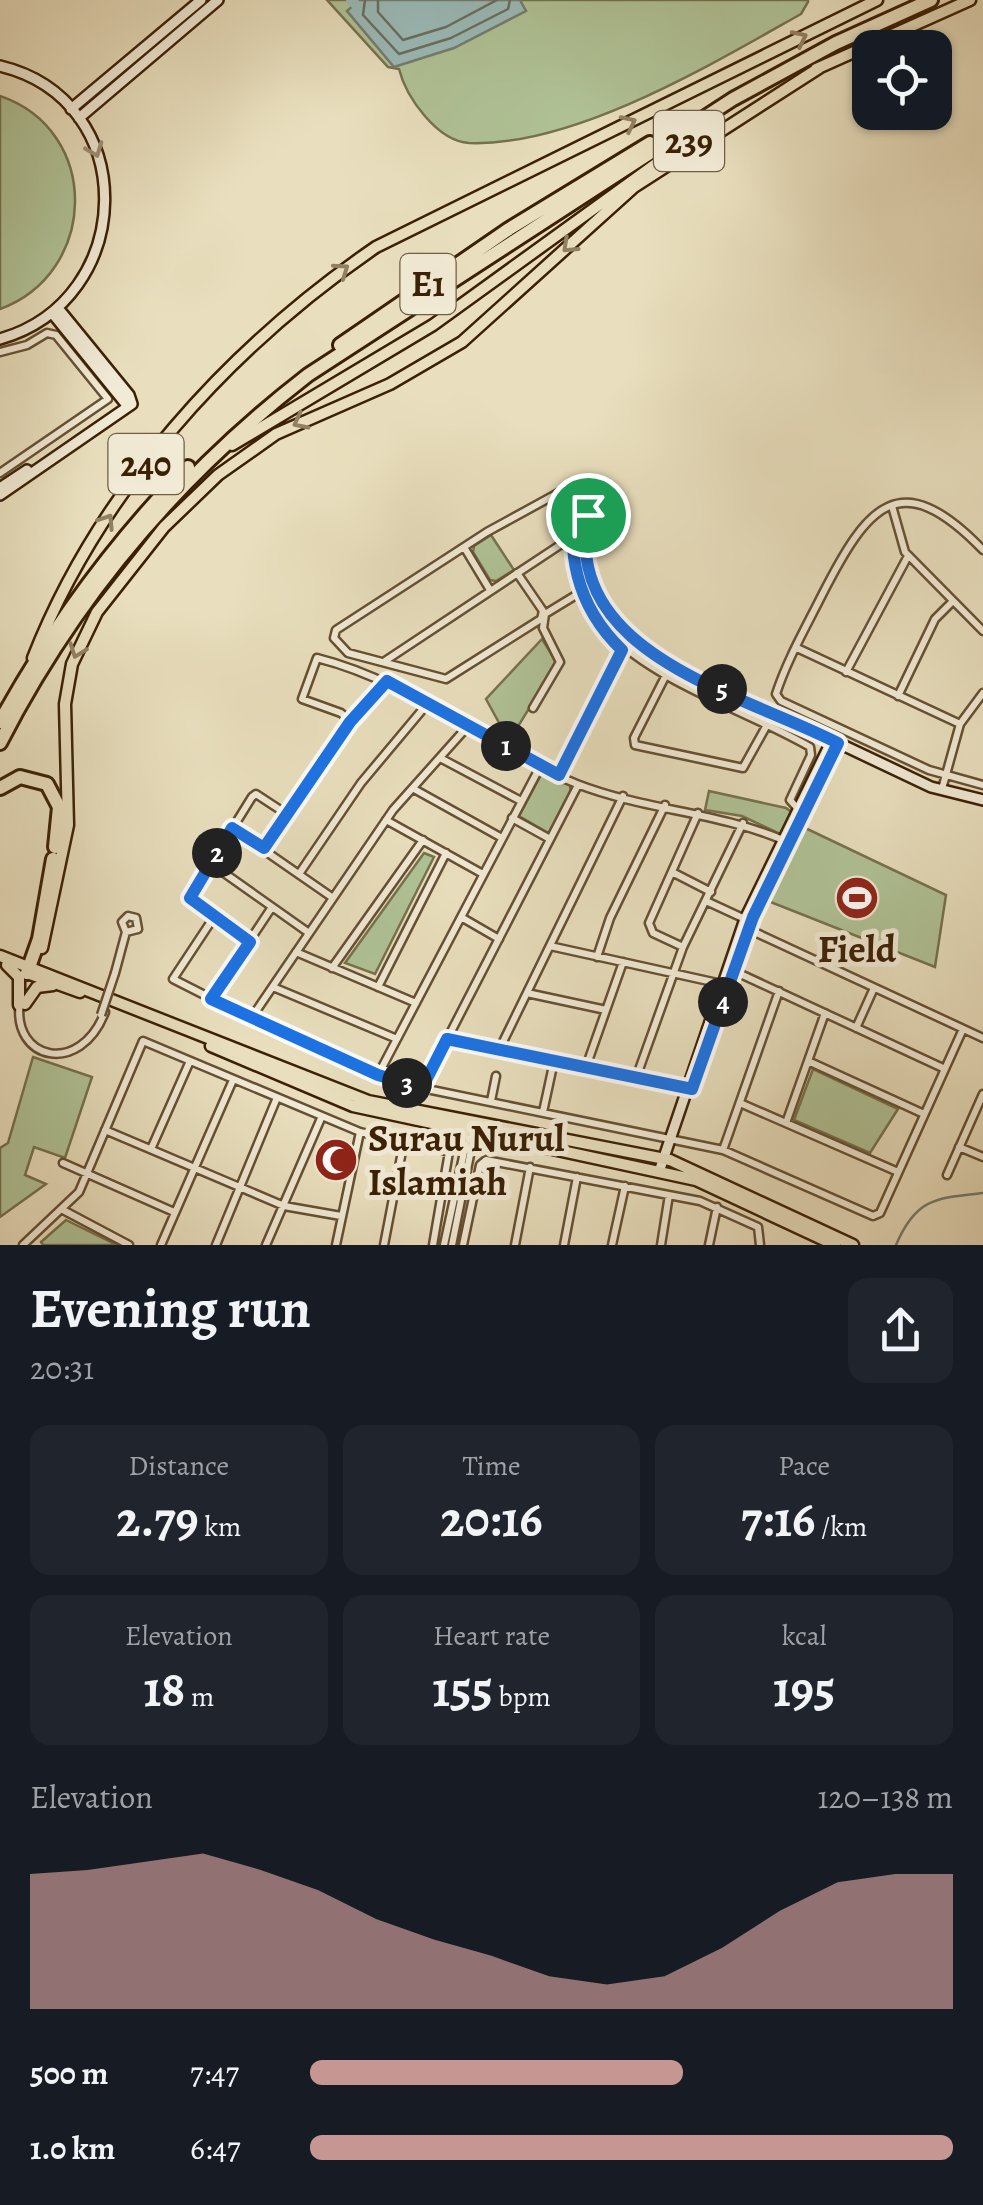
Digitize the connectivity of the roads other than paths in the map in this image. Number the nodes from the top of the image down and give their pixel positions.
1 (201, 0) edge
2 (218, 0) edge
3 (876, 0) edge
4 (910, 0) edge
5 (931, 0) edge
6 (970, 0) edge
7 (0, 66) edge
8 (818, 68) junction
9 (75, 114) junction
10 (55, 311) junction
11 (0, 339) edge
12 (0, 352) edge
13 (128, 403) junction
14 (207, 460) junction
15 (0, 472) edge
16 (0, 488) edge
17 (581, 489) junction
18 (0, 496) edge
19 (892, 506) junction
20 (562, 543) dead end
21 (464, 547) junction
22 (983, 550) edge
23 (908, 556) junction
24 (517, 573) junction
25 (490, 590) junction
26 (581, 592) junction
27 (953, 601) junction
28 (983, 631) edge
29 (797, 648) junction
30 (622, 650) junction
31 (384, 662) junction
32 (671, 665) junction
33 (29, 668) junction
34 (846, 672) junction
35 (666, 675) junction
36 (387, 681) junction
37 (983, 693) edge
38 (898, 696) junction
39 (428, 703) junction
40 (534, 708) dead end
41 (0, 722) edge
42 (350, 722) junction
43 (768, 723) junction
44 (960, 724) junction
45 (468, 726) junction
46 (835, 742) junction
47 (0, 743) edge
48 (442, 759) junction
49 (540, 764) junction
50 (559, 775) junction
51 (945, 776) junction
52 (578, 785) junction
53 (983, 785) edge
54 (0, 788) edge
55 (414, 789) junction
56 (802, 790) junction
57 (941, 790) junction
58 (623, 796) junction
59 (983, 800) edge
60 (522, 801) junction
61 (665, 805) junction
62 (801, 810) junction
63 (698, 812) junction
64 (288, 814) junction
65 (512, 818) junction
66 (386, 820) junction
67 (744, 824) junction
68 (232, 828) junction
69 (502, 838) junction
70 (423, 840) junction
71 (550, 840) junction
72 (786, 842) junction
73 (264, 848) junction
74 (446, 854) junction
75 (210, 864) junction
76 (672, 872) junction
77 (299, 874) junction
78 (483, 874) junction
79 (710, 892) junction
80 (333, 898) junction
81 (706, 901) junction
82 (272, 908) junction
83 (461, 917) junction
84 (214, 918) junction
85 (745, 925) junction
86 (309, 933) junction
87 (47, 934) junction
88 (499, 939) junction
89 (250, 942) junction
90 (550, 946) junction
91 (683, 947) junction
92 (36, 949) junction
93 (296, 952) junction
94 (598, 956) junction
95 (5, 961) edge
96 (623, 962) junction
97 (332, 968) junction
98 (731, 969) junction
99 (31, 971) junction
100 (672, 973) junction
101 (59, 981) junction
102 (722, 984) junction
103 (273, 987) junction
104 (378, 987) junction
105 (874, 988) junction
106 (780, 992) junction
107 (527, 993) junction
108 (211, 999) junction
109 (416, 1003) junction
110 (22, 1004) junction
111 (606, 1010) junction
112 (825, 1013) junction
113 (250, 1020) junction
114 (856, 1028) junction
115 (963, 1030) junction
116 (983, 1038) edge
117 (397, 1039) junction
118 (447, 1039) junction
119 (499, 1050) junction
120 (808, 1060) junction
121 (190, 1061) junction
122 (554, 1061) junction
123 (586, 1067) junction
124 (945, 1069) junction
125 (378, 1075) junction
126 (496, 1076) dead end
127 (636, 1078) junction
128 (233, 1080) junction
129 (422, 1088) junction
130 (689, 1088) junction
131 (983, 1094) edge
132 (276, 1100) junction
133 (491, 1102) junction
134 (740, 1103) junction
135 (543, 1112) junction
136 (924, 1114) junction
137 (322, 1116) junction
138 (442, 1122) junction
139 (786, 1122) junction
140 (105, 1130) junction
141 (360, 1132) junction
142 (470, 1132) junction
143 (672, 1137) junction
144 (404, 1141) junction
145 (960, 1147) junction
146 (151, 1149) junction
147 (724, 1150) junction
148 (983, 1157) edge
149 (63, 1163) dead end
150 (665, 1165) junction
151 (193, 1166) junction
152 (530, 1167) junction
153 (898, 1172) junction
154 (87, 1174) junction
155 (947, 1175) dead end
156 (577, 1177) junction
157 (240, 1185) junction
158 (625, 1186) junction
159 (670, 1195) junction
160 (284, 1206) junction
161 (717, 1207) junction
162 (62, 1210) junction
163 (174, 1212) junction
164 (341, 1216) junction
165 (34, 1242) edge
166 (24, 1245) edge
167 (129, 1245) edge
168 (161, 1245) edge
169 (216, 1245) edge
170 (266, 1245) edge
171 (336, 1245) edge
172 (384, 1245) edge
173 (433, 1245) edge
174 (448, 1245) edge
175 (463, 1245) edge
176 (515, 1245) edge
177 (564, 1245) edge
178 (612, 1245) edge
179 (661, 1245) edge
180 (710, 1245) edge
181 (760, 1245) edge
182 (835, 1245) edge
183 (854, 1245) edge

1 - 9 street
2 - 9 street
33 -> 3 main road, 240
4 - 33 highway, E1
5 - 14 highway, E1
6 - 8 main road, 239
7 - 9 street
8 - 14 main road, 239
8 -> 87 main road
9 -> 10 street
10 - 11 street
10 - 13 street
12 - 15 street
13 - 16 street
13 - 18 street
14 - 47 highway, E1
17 - 21 street
17 - 26 street
17 - 32 street
19 - 22 street
19 - 23 street
19 - 29 street
20 - 24 street
21 - 25 street
21 - 31 street
23 - 27 street
23 - 34 street
24 - 25 street
24 - 31 street
25 - 31 street
26 - 30 street
26 - 40 street
27 - 28 street
27 - 38 street
29 - 34 street
29 - 51 street
30 - 35 street
30 - 50 street
32 - 35 street
32 - 46 street
33 - 41 highway, E1
34 - 38 street
35 - 43 street
35 - 43 street
36 - 39 street
36 - 42 street
36 - 42 street
37 - 44 street
38 - 44 street
39 - 45 street
39 - 77 street
42 - 64 street
43 - 56 street
44 - 51 street
45 - 48 street
45 - 49 street
46 - 56 street
46 - 57 street
46 - 62 street
48 - 55 street
48 - 60 street
49 - 50 street
49 - 60 street
50 - 52 street
51 - 53 street
51 - 57 street
52 - 58 street
52 - 71 street
54 - 92 highway
55 - 66 street
55 - 69 street
56 - 62 street
57 - 59 street
58 - 61 street
58 - 90 street
60 - 65 street
61 - 63 street
61 - 94 street
62 - 72 street
63 - 67 street
63 - 76 street
64 - 68 street
64 - 73 street
65 - 69 street
65 - 71 street
66 - 70 street
66 - 80 street
67 - 72 street
67 - 79 street
68 - 73 street
68 - 75 street
69 - 78 street
70 - 74 street
70 - 97 street
71 - 88 street
72 - 85 street
73 - 77 street
74 - 78 street
74 - 104 street
75 - 82 street
75 - 84 street
76 - 79 street
76 - 91 street
77 - 80 street
78 - 83 street
79 - 81 street
80 - 86 street
81 - 85 street
81 - 91 street
82 - 86 street
82 - 89 street
83 - 88 street
83 - 109 street
84 - 89 street
84 - 108 street
85 - 98 street
85 - 105 street
86 - 93 street
87 - 99 main road
87 - 101 main road
88 - 118 street
89 - 108 street
90 - 94 street
90 - 107 street
91 - 100 street
92 - 95 highway
92 - 99 highway
93 - 97 street
93 - 103 street
94 - 96 street
95 - 99 main road
95 - 110 main road
96 - 100 street
96 - 111 street
97 - 104 street
98 - 102 street
98 - 106 street
98 - 130 street
99 - 101 main road
99 - 110 street
100 - 102 street
100 - 127 street
101 - 110 main road
101 - 138 main road
101 - 142 main road
102 - 130 street
103 - 113 street
103 - 117 street
104 - 109 street
105 - 114 street
105 - 115 street
106 - 112 street
106 - 134 street
107 - 111 street
107 - 119 street
108 - 113 street
109 - 117 street
110 - 110 street, bridge
111 - 123 street
112 - 114 street
112 - 120 street
113 - 125 street
114 - 124 street
115 - 116 street
115 - 124 street
117 - 125 street
118 - 119 street
118 - 129 street
119 - 122 street
120 - 136 street
120 - 139 street
121 - 128 street
121 - 140 street
121 - 146 street
122 - 123 street
122 - 135 street
123 - 127 street
124 - 136 street
125 - 129 street
126 - 133 street
127 - 130 street
128 - 132 street
128 - 151 street
129 - 133 street
130 - 143 street
131 - 145 street
132 - 137 street
132 - 157 street
133 - 135 street
134 - 139 street
134 - 147 street
135 - 143 street
136 - 153 street
137 - 141 street
137 - 160 street
138 - 142 main road
138 - 142 main road
139 - 153 street
140 - 146 street
140 - 154 street
141 - 144 street
141 - 164 street
142 - 150 main road
142 - 150 main road
142 - 174 street
143 - 147 street
143 - 150 street
144 - 172 street
144 - 173 street
145 - 148 street
145 - 155 street
146 - 151 street
147 - 153 street
149 - 154 street
150 - 182 main road
150 - 183 main road
151 - 157 street
151 - 163 street
152 - 156 street
152 - 175 street
152 - 176 street
154 - 162 street
154 - 163 street
156 - 158 street
156 - 177 street
157 - 160 street
157 - 169 street
158 - 159 street
158 - 178 street
159 - 161 street
159 - 179 street
160 - 164 street
160 - 170 street
161 - 180 street
161 - 181 street
162 - 165 street
162 - 167 street
163 - 168 street
164 - 171 street
165 - 166 street

